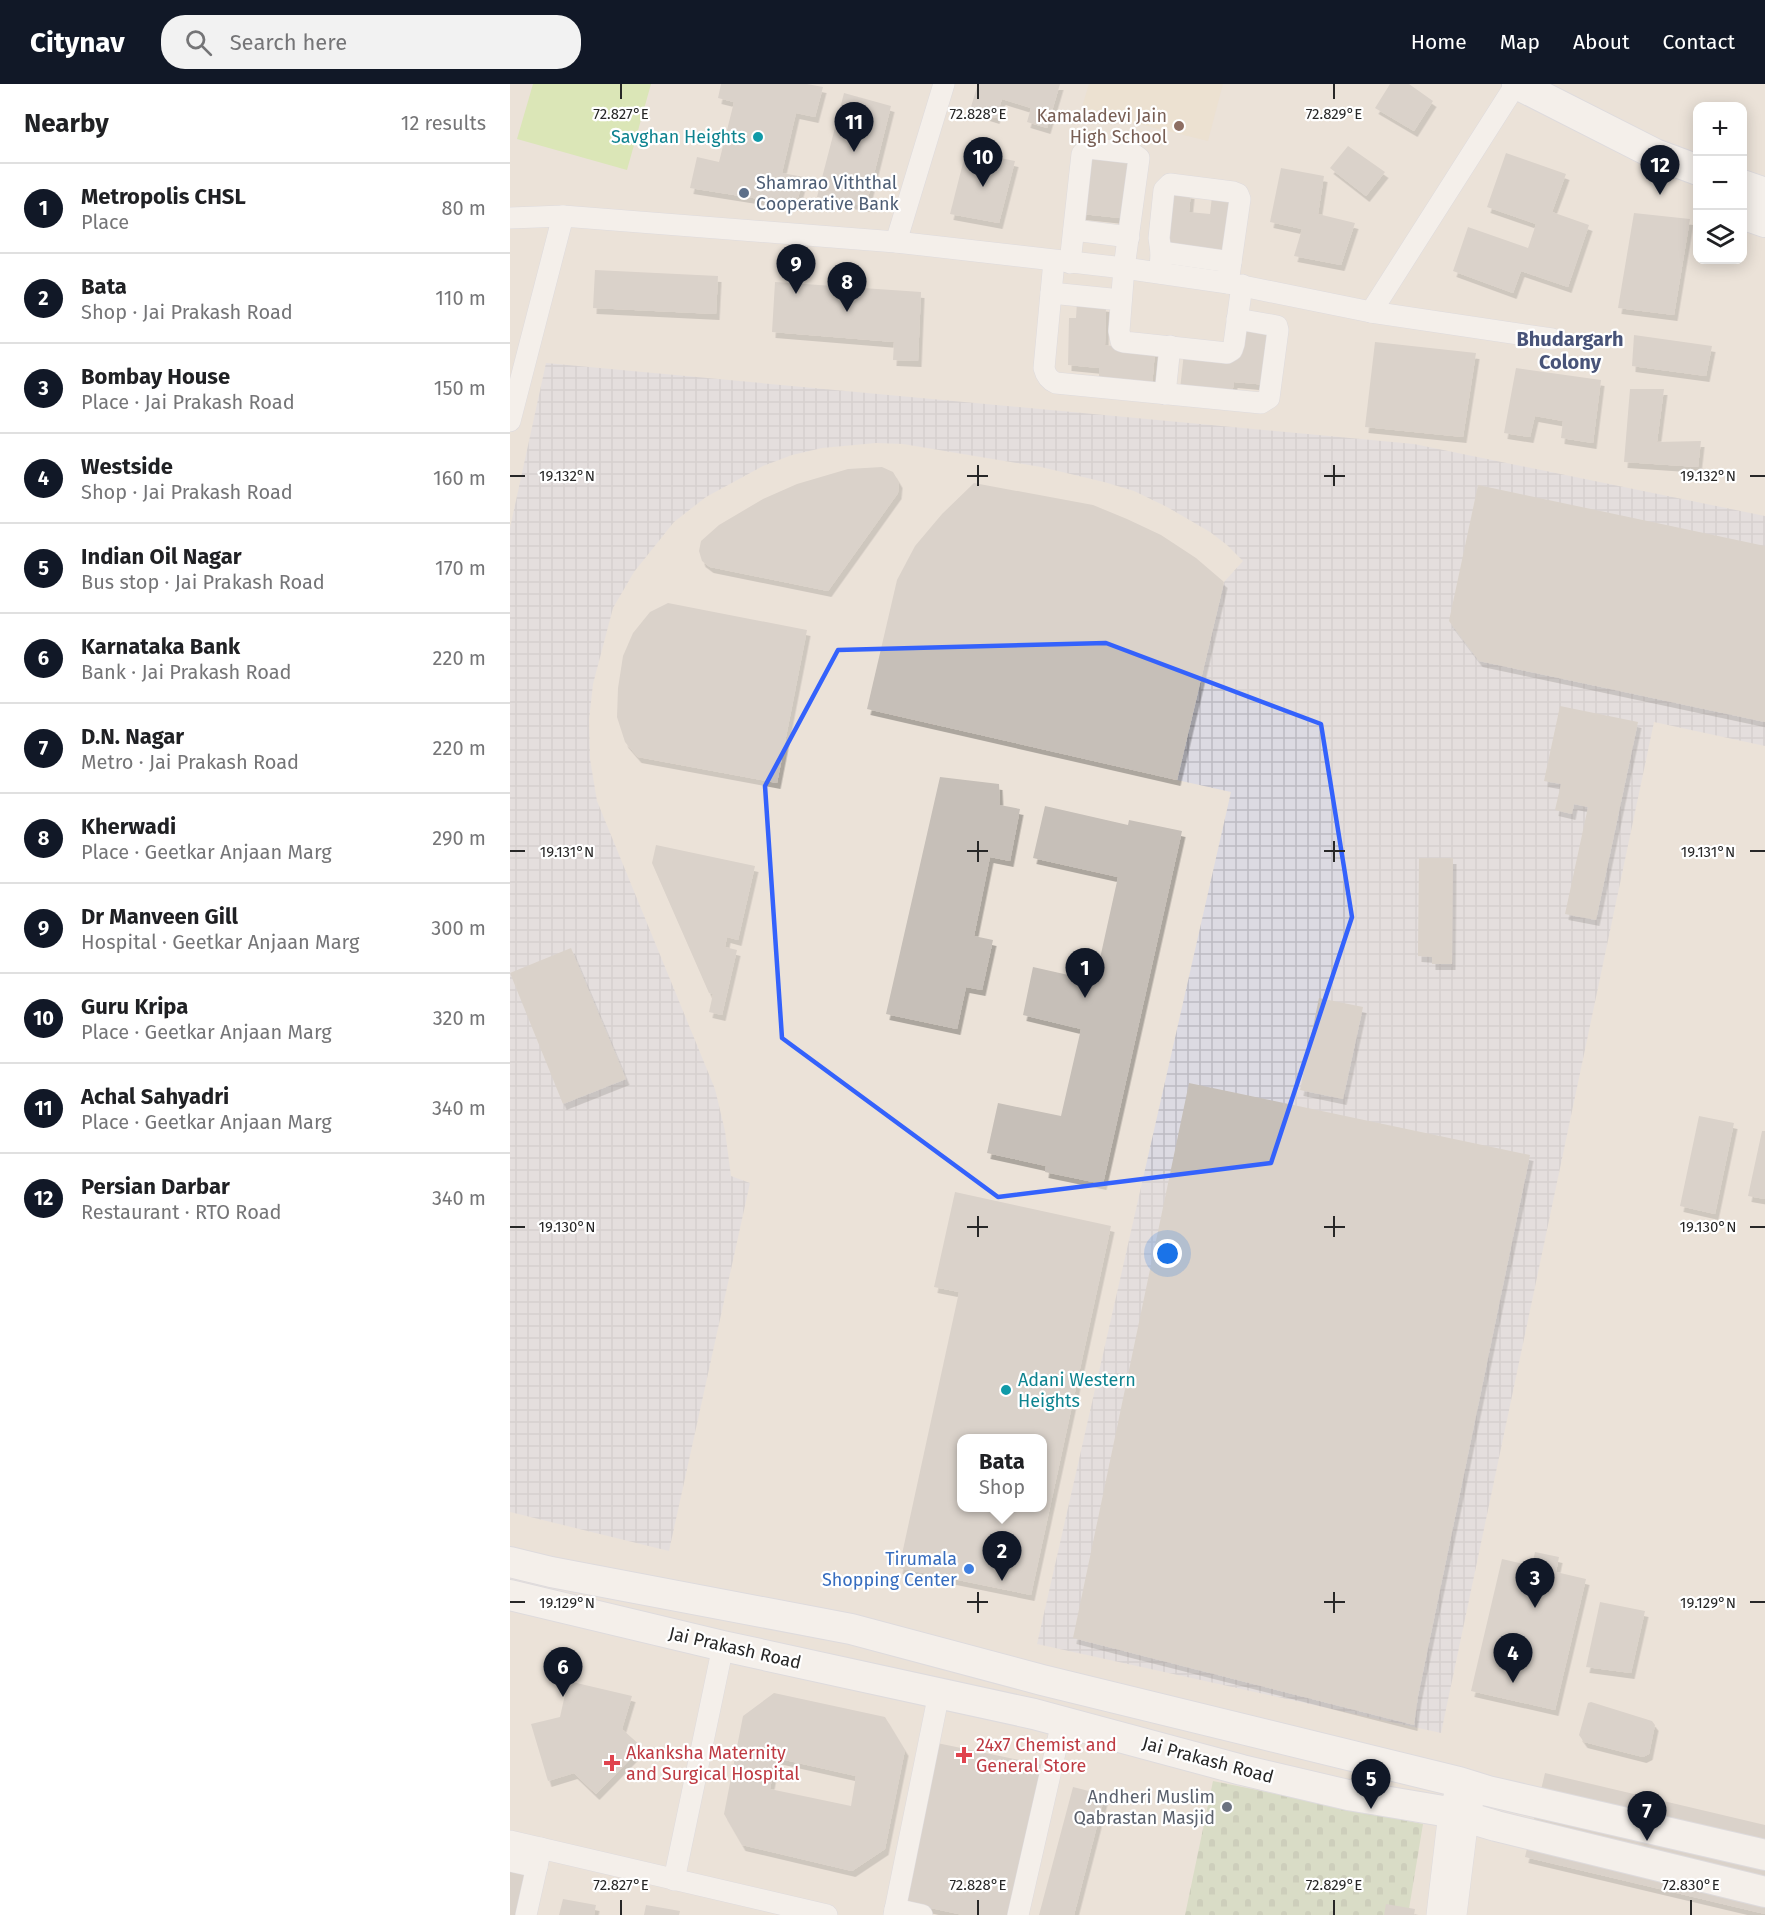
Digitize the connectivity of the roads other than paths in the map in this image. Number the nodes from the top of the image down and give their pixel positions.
1 (944, 84) edge
2 (1516, 84) edge
3 (1655, 154) junction
4 (1693, 168) edge
5 (1693, 184) edge
6 (1747, 186) edge
7 (1765, 193) edge
8 (1747, 215) edge
9 (563, 216) junction
10 (510, 218) edge
11 (1765, 222) edge
12 (1074, 230) junction
13 (1129, 237) junction
14 (896, 242) junction
15 (1161, 252) junction
16 (1062, 262) junction
17 (1231, 262) junction
18 (1124, 268) junction
19 (1160, 273) junction
20 (1235, 284) junction
21 (1051, 293) junction
22 (1121, 300) junction
23 (1371, 312) junction
24 (1237, 319) junction
25 (1552, 339) dead end
26 (1170, 346) junction
27 (1165, 393) junction
28 (510, 421) edge
29 (510, 1562) edge
30 (510, 1594) edge
31 (723, 1646) junction
32 (939, 1693) junction
33 (1062, 1722) junction
34 (1468, 1785) junction
35 (1459, 1815) junction
36 (510, 1841) edge
37 (1765, 1855) edge
38 (539, 1858) junction
39 (510, 1861) edge
40 (1451, 1873) junction
41 (674, 1880) junction
42 (1765, 1892) edge
43 (895, 1912) edge
44 (820, 1914) edge
45 (526, 1915) edge
46 (922, 1915) edge
47 (1018, 1915) edge
48 (1437, 1915) edge
49 (1456, 1915) edge

1 - 14 street
2 - 3 main road
2 - 23 street
3 - 4 main road
3 - 5 main road
6 - 7 main road
8 - 11 main road
9 - 10 street
9 - 14 street
9 - 28 street
12 - 13 street
12 - 13 street
12 - 16 street
13 - 18 street
14 - 16 street
15 - 17 street
15 - 17 street
15 - 19 street
16 - 18 street
16 - 21 street
17 - 20 street
18 - 19 street
18 - 22 street
19 - 20 street
20 - 23 street
20 - 24 street
21 - 22 street
21 - 27 street
22 - 26 street
23 - 25 street
24 - 26 street
24 - 27 street
26 - 27 street
29 - 34 main road, Jai Prakash Road
30 - 31 main road, Jai Prakash Road
31 - 32 main road, Jai Prakash Road
31 - 41 street
32 - 33 main road, Jai Prakash Road
32 - 43 street
33 - 35 main road, Jai Prakash Road
33 - 47 street
34 - 35 street
34 - 37 main road, Jai Prakash Road
35 - 40 street
35 - 42 main road, Jai Prakash Road
36 - 38 street
38 - 39 street
38 - 41 street
38 - 45 street
40 - 48 street
40 - 49 street
41 - 44 street
43 - 46 street

